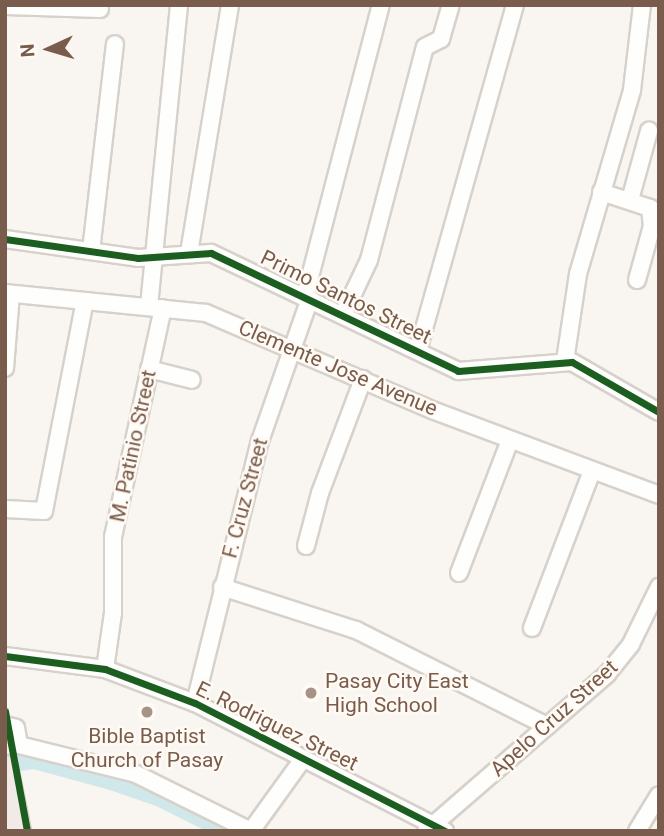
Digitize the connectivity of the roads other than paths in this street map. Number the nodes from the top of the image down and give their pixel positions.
1 (179, 5) edge
2 (230, 5) edge
3 (381, 5) edge
4 (451, 5) edge
5 (515, 5) edge
6 (642, 5) edge
7 (5, 6) edge
8 (100, 9) dead end
9 (115, 44) dead end
10 (649, 131) dead end
11 (601, 192) junction
12 (630, 200) junction
13 (5, 239) edge
14 (90, 251) junction
15 (189, 253) junction
16 (156, 257) junction
17 (637, 279) dead end
18 (8, 293) edge
19 (308, 297) junction
20 (85, 301) junction
21 (156, 307) junction
22 (344, 315) junction
23 (290, 347) junction
24 (418, 350) junction
25 (565, 361) junction
26 (5, 368) edge
27 (149, 369) junction
28 (363, 379) junction
29 (192, 380) dead end
30 (658, 409) edge
31 (510, 440) junction
32 (592, 471) junction
33 (659, 495) edge
34 (5, 509) edge
35 (306, 546) dead end
36 (459, 573) dead end
37 (222, 587) junction
38 (659, 587) edge
39 (533, 628) dead end
40 (5, 656) edge
41 (105, 669) junction
42 (195, 703) junction
43 (5, 725) edge
44 (548, 726) junction
45 (303, 759) junction
46 (6, 769) edge
47 (659, 795) edge
48 (435, 828) edge
49 (18, 831) edge
50 (251, 831) edge
51 (637, 831) edge

1 - 16 street, M. Patinio Street
2 - 15 street
3 - 19 street, F. Cruz Street
4 - 22 street
5 - 24 street
6 - 11 street
7 - 8 street
9 - 14 street
10 - 12 street
11 - 12 street
11 - 25 street
12 - 17 street
13 - 14 street, Primo Santos Street
14 - 16 street, Primo Santos Street
15 - 16 street, Primo Santos Street
15 - 19 street, Primo Santos Street
16 - 21 street, M. Patinio Street
18 - 20 street, Clemente Jose Avenue
18 - 26 street
19 - 22 street, Primo Santos Street
19 - 23 street, F. Cruz Street
20 - 21 street, Clemente Jose Avenue
20 - 34 street
21 - 23 street, Clemente Jose Avenue
21 - 27 street, M. Patinio Street
22 - 24 street, Primo Santos Street
23 - 28 street, Clemente Jose Avenue
23 - 37 street, F. Cruz Street
24 - 25 street, Primo Santos Street
25 - 30 street
27 - 29 street
27 - 41 street, M. Patinio Street
28 - 31 street, Clemente Jose Avenue
28 - 35 street
31 - 32 street, Clemente Jose Avenue
31 - 36 street
32 - 33 street, Clemente Jose Avenue
32 - 39 street
37 - 42 street, F. Cruz Street
37 - 44 street
38 - 44 street, Apelo Cruz Street
40 - 41 street, E. Rodriguez Street
41 - 42 street, E. Rodriguez Street
42 - 45 street, E. Rodriguez Street
43 - 50 street
44 - 48 street, Apelo Cruz Street
45 - 48 street, E. Rodriguez Street
45 - 50 street
46 - 49 highway
47 - 51 street

